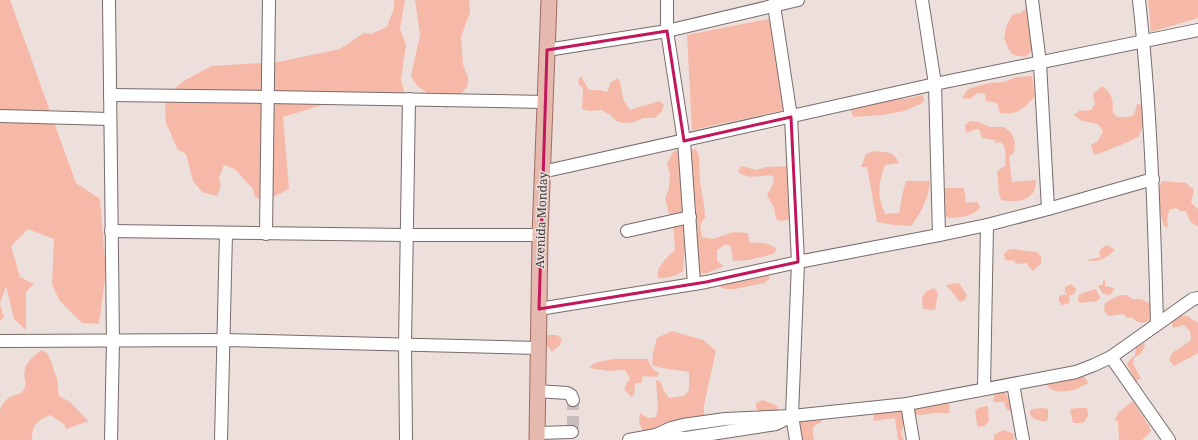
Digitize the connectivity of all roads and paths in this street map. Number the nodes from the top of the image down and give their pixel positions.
1 (109, 0) edge
2 (269, 0) edge
3 (549, 0) edge
4 (667, 0) edge
5 (798, 0) edge
6 (922, 0) edge
7 (1032, 0) edge
8 (1140, 0) edge
9 (775, 3) edge
10 (1198, 30) edge
11 (667, 31) junction
12 (1144, 41) junction
13 (548, 50) junction
14 (1040, 63) junction
15 (935, 84) junction
16 (110, 95) junction
17 (268, 97) junction
18 (409, 99) junction
19 (545, 102) junction
20 (0, 116) edge
21 (790, 117) junction
22 (110, 119) junction
23 (684, 141) junction
24 (542, 172) junction
25 (1153, 179) junction
26 (1048, 209) junction
27 (690, 217) junction
28 (987, 224) junction
29 (111, 231) junction
30 (627, 231) dead end
31 (226, 233) junction
32 (266, 234) junction
33 (406, 235) junction
34 (540, 235) junction
35 (939, 235) junction
36 (798, 262) junction
37 (694, 284) junction
38 (1198, 298) edge
39 (539, 310) junction
40 (1157, 323) junction
41 (224, 340) junction
42 (0, 341) edge
43 (113, 341) junction
44 (405, 344) junction
45 (538, 348) junction
46 (1111, 357) junction
47 (1013, 384) junction
48 (984, 389) junction
49 (537, 391) junction
50 (573, 400) dead end
51 (907, 404) junction
52 (792, 416) junction
53 (572, 433) edge
54 (537, 436) edge
55 (656, 436) junction
56 (687, 439) edge
57 (111, 440) edge
58 (221, 440) edge
59 (406, 440) edge
60 (629, 440) edge
61 (796, 440) edge
62 (913, 440) edge
63 (1023, 440) edge
64 (1169, 440) edge

1 - 16 street
2 - 17 street
3 - 13 main road, Avenida Monday
4 - 11 street
5 - 9 street
6 - 15 street
7 - 14 street
8 - 12 street
9 - 11 street
9 - 21 street
10 - 12 street
11 - 13 street
11 - 23 street
12 - 14 street
12 - 25 street
13 - 19 main road, Avenida Monday
14 - 15 street
14 - 26 street
15 - 21 street
15 - 35 street
16 - 17 street
16 - 22 street
17 - 18 street
17 - 32 street
18 - 19 street
18 - 33 street
19 - 24 main road, Avenida Monday
20 - 22 street
21 - 23 street
21 - 36 street
22 - 29 street
23 - 24 street
23 - 27 street
24 - 34 main road, Avenida Monday
25 - 26 street
25 - 40 street
26 - 28 street
27 - 30 street
27 - 37 street
28 - 35 street
28 - 48 street
29 - 31 street
29 - 43 street
31 - 32 street
31 - 41 street
32 - 33 street
33 - 34 street
33 - 44 street
34 - 39 main road, Avenida Monday
35 - 36 street
36 - 37 street
36 - 52 street
37 - 39 street
38 - 40 street
39 - 45 main road, Avenida Monday
40 - 46 street
41 - 43 street
41 - 44 street
41 - 58 street
42 - 43 street
43 - 57 street
44 - 45 street
44 - 59 street
45 - 49 main road, Avenida Monday
46 - 47 street
46 - 64 street
47 - 48 street
47 - 63 street
48 - 51 street
49 - 50 street
49 - 54 main road, Avenida Monday
51 - 52 street
51 - 62 street
52 - 55 street
52 - 56 street
52 - 61 street
53 - 54 street
55 - 56 street
55 - 60 street

